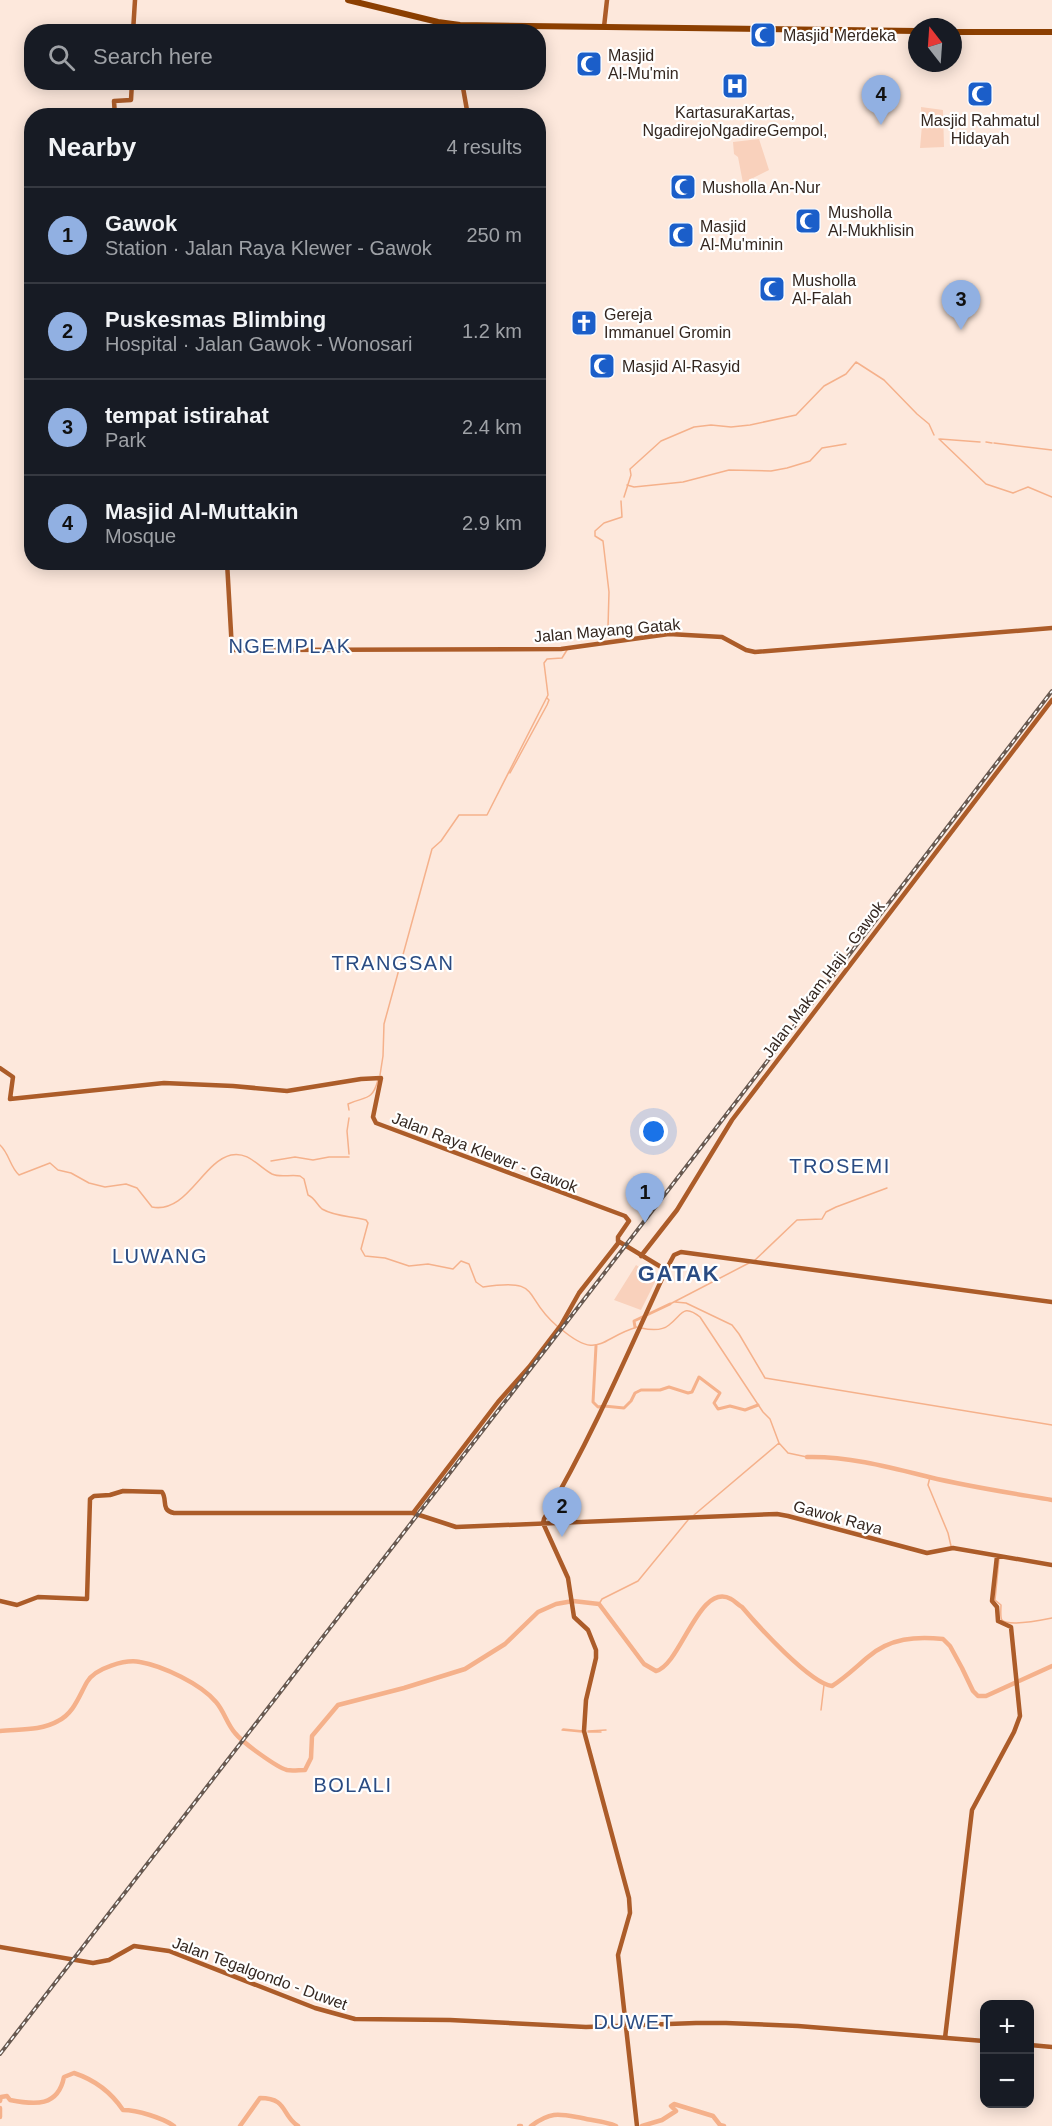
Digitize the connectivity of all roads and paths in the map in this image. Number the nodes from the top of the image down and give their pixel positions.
1 (135, 0) edge
2 (348, 0) edge
3 (607, 0) edge
4 (133, 24) edge
5 (439, 24) edge
6 (546, 27) edge
7 (604, 27) junction
8 (908, 31) edge
9 (962, 32) edge
10 (1052, 32) edge
11 (132, 90) edge
12 (463, 90) edge
13 (114, 108) edge
14 (467, 108) edge
15 (227, 570) edge
16 (1052, 628) edge
17 (1052, 700) edge
18 (0, 1068) edge
19 (619, 1242) junction
20 (641, 1256) junction
21 (666, 1270) junction
22 (1052, 1302) edge
23 (413, 1513) junction
24 (543, 1523) junction
25 (998, 1556) junction
26 (1052, 1565) edge
27 (0, 1601) edge
28 (0, 1947) edge
29 (626, 2027) junction
30 (945, 2038) junction
31 (980, 2041) edge
32 (1034, 2045) edge
33 (1052, 2047) edge
34 (637, 2126) edge

1 - 4 street
2 - 5 main road
3 - 7 street
6 - 7 main road
7 - 8 main road
9 - 10 main road
11 - 13 street
12 - 14 street
15 - 16 street, Jalan Mayang Gatak
17 - 20 street, Jalan Makam Haji - Gawok
18 - 19 street, Jalan Raya Klewer - Gawok
19 - 20 street
19 - 23 street
20 - 21 street
21 - 22 street
21 - 24 street
23 - 24 street, Gawok Raya
23 - 27 street, Gawok Raya
24 - 25 street, Gawok Raya
24 - 29 street
25 - 26 street, Gawok Raya
25 - 30 street
28 - 29 street, Jalan Tegalgondo - Duwet
29 - 30 street, Jalan Tegalgondo - Duwet
29 - 34 street
30 - 31 street, Jalan Tegalgondo - Duwet
32 - 33 street

